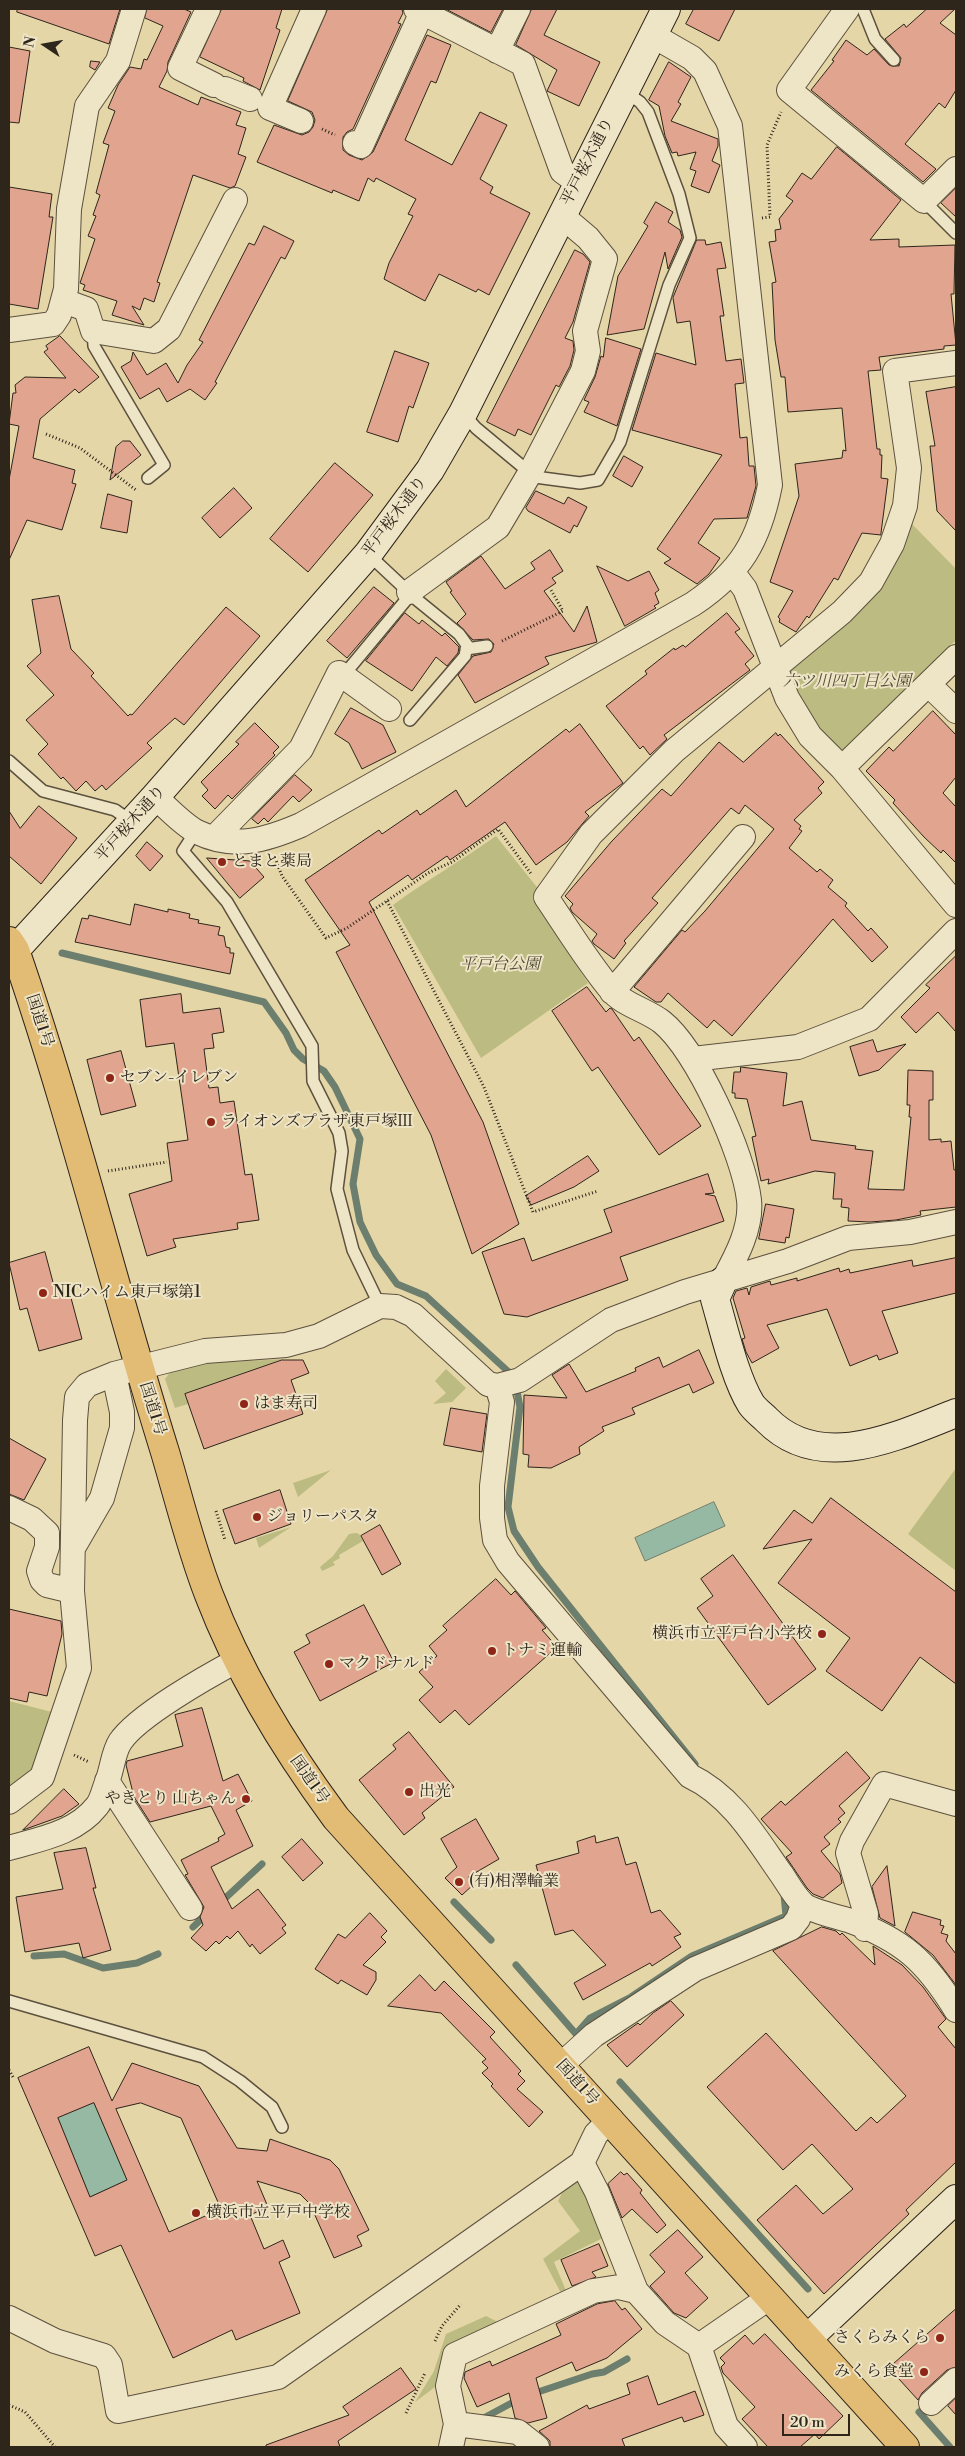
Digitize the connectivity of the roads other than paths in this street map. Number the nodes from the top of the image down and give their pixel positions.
1 (134, 9) edge
2 (208, 9) edge
3 (314, 9) edge
4 (518, 9) edge
5 (666, 9) edge
6 (847, 9) edge
7 (863, 9) edge
8 (419, 10) edge
9 (652, 35) junction
10 (497, 51) junction
11 (894, 60) dead end
12 (624, 91) junction
13 (261, 104) junction
14 (308, 124) road end
15 (347, 140) road end
16 (956, 170) edge
17 (577, 182) junction
18 (236, 200) dead end
19 (924, 202) junction
20 (562, 216) junction
21 (956, 233) edge
22 (64, 301) junction
23 (9, 330) edge
24 (93, 331) junction
25 (956, 364) edge
26 (463, 413) junction
27 (530, 473) junction
28 (148, 478) road end
29 (368, 554) junction
30 (733, 573) junction
31 (410, 593) junction
32 (487, 646) dead end
33 (466, 649) junction
34 (956, 657) edge
35 (776, 668) junction
36 (343, 676) junction
37 (929, 685) junction
38 (389, 709) dead end
39 (956, 711) edge
40 (410, 720) dead end
41 (9, 761) edge
42 (842, 768) junction
43 (155, 797) junction
44 (132, 822) junction
45 (206, 834) junction
46 (743, 837) dead end
47 (956, 905) edge
48 (956, 931) edge
49 (12, 945) edge
50 (612, 992) junction
51 (693, 1059) junction
52 (956, 1222) edge
53 (723, 1281) junction
54 (380, 1306) junction
55 (126, 1370) junction
56 (497, 1386) junction
57 (956, 1413) edge
58 (9, 1508) edge
59 (73, 1549) junction
60 (72, 1591) junction
61 (238, 1660) junction
62 (101, 1773) junction
63 (9, 1802) edge
64 (956, 1804) edge
65 (9, 1848) edge
66 (803, 1905) junction
67 (190, 1908) dead end
68 (865, 1928) junction
69 (9, 2001) edge
70 (956, 2010) edge
71 (561, 2065) junction
72 (611, 2119) junction
73 (282, 2127) dead end
74 (582, 2163) junction
75 (956, 2199) edge
76 (636, 2291) junction
77 (770, 2298) junction
78 (9, 2318) edge
79 (807, 2339) junction
80 (699, 2346) junction
81 (956, 2380) edge
82 (931, 2403) dead end
83 (456, 2424) junction
84 (452, 2447) edge
85 (537, 2447) edge
86 (745, 2447) edge
87 (905, 2447) edge

1 - 22 street
2 - 13 street
3 - 13 street
4 - 10 street
5 - 9 main road, 平戸桜木通り
6 - 19 street
7 - 11 lane
8 - 10 street
8 - 15 street
9 - 12 main road, 平戸桜木通り
9 - 30 street
10 - 17 street
12 - 17 main road, 平戸桜木通り
12 - 27 lane
13 - 14 street
16 - 19 street
17 - 20 main road, 平戸桜木通り
18 - 24 street
19 - 21 lane
20 - 26 main road, 平戸桜木通り
20 - 27 street
22 - 23 street
22 - 24 street
24 - 28 lane
25 - 35 street
26 - 27 lane
26 - 29 main road, 平戸桜木通り
27 - 31 street
29 - 31 lane
29 - 43 main road, 平戸桜木通り
30 - 35 street
30 - 45 street
31 - 33 lane
31 - 36 lane
32 - 33 lane
33 - 40 lane
34 - 37 street
35 - 42 street
35 - 50 street
36 - 38 street
36 - 45 street
37 - 39 street
37 - 42 street
41 - 44 lane
42 - 47 street
43 - 44 main road, 平戸桜木通り
43 - 45 street
44 - 49 main road, 平戸桜木通り
45 - 54 lane
46 - 50 street
48 - 51 street
49 - 55 highway, 国道1号
50 - 51 street
51 - 53 street
52 - 53 street
53 - 56 street
53 - 57 main road
54 - 55 street
54 - 56 street
55 - 59 street
55 - 59 street
55 - 61 highway, 国道1号
56 - 66 street
58 - 60 street
59 - 60 street
60 - 63 street
61 - 62 street
61 - 71 highway, 国道1号
62 - 65 street
62 - 67 street
64 - 68 street
66 - 68 street
66 - 71 street
68 - 70 street
69 - 73 lane
71 - 72 highway, 国道1号
72 - 74 street
72 - 77 highway, 国道1号
74 - 76 street
74 - 78 street
75 - 79 main road
76 - 80 street
76 - 83 street
77 - 79 highway, 国道1号
77 - 80 street
79 - 87 highway, 国道1号
80 - 86 street
81 - 82 street
83 - 84 street
83 - 85 street

